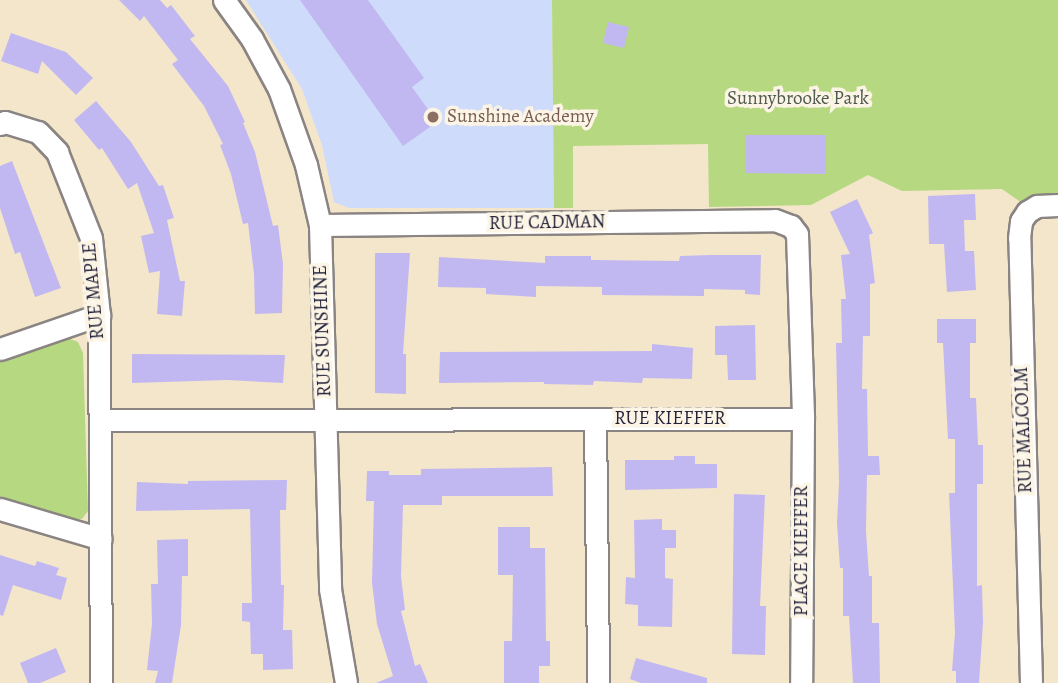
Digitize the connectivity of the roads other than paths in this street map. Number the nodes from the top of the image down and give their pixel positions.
1 (225, 0) edge
2 (0, 124) edge
3 (1058, 205) edge
4 (320, 225) junction
5 (99, 315) junction
6 (0, 349) edge
7 (325, 419) junction
8 (595, 419) junction
9 (803, 419) junction
10 (100, 420) junction
11 (0, 509) edge
12 (101, 539) junction
13 (102, 683) edge
14 (346, 683) edge
15 (598, 683) edge
16 (801, 683) edge
17 (1031, 683) edge

1 - 4 street, RUE SUNSHINE
2 - 5 street, RUE MAPLE
3 - 17 street, RUE MALCOLM
4 - 7 street, RUE SUNSHINE
4 - 9 street, RUE CADMAN
5 - 6 street
5 - 10 street, RUE MAPLE
7 - 8 street, RUE KIEFFER
7 - 10 street
7 - 14 street, RUE SUNSHINE
8 - 9 street, RUE KIEFFER
8 - 15 street
9 - 16 street, PLACE KIEFFER
10 - 12 street, RUE MAPLE
11 - 12 street
12 - 13 street, RUE MAPLE

